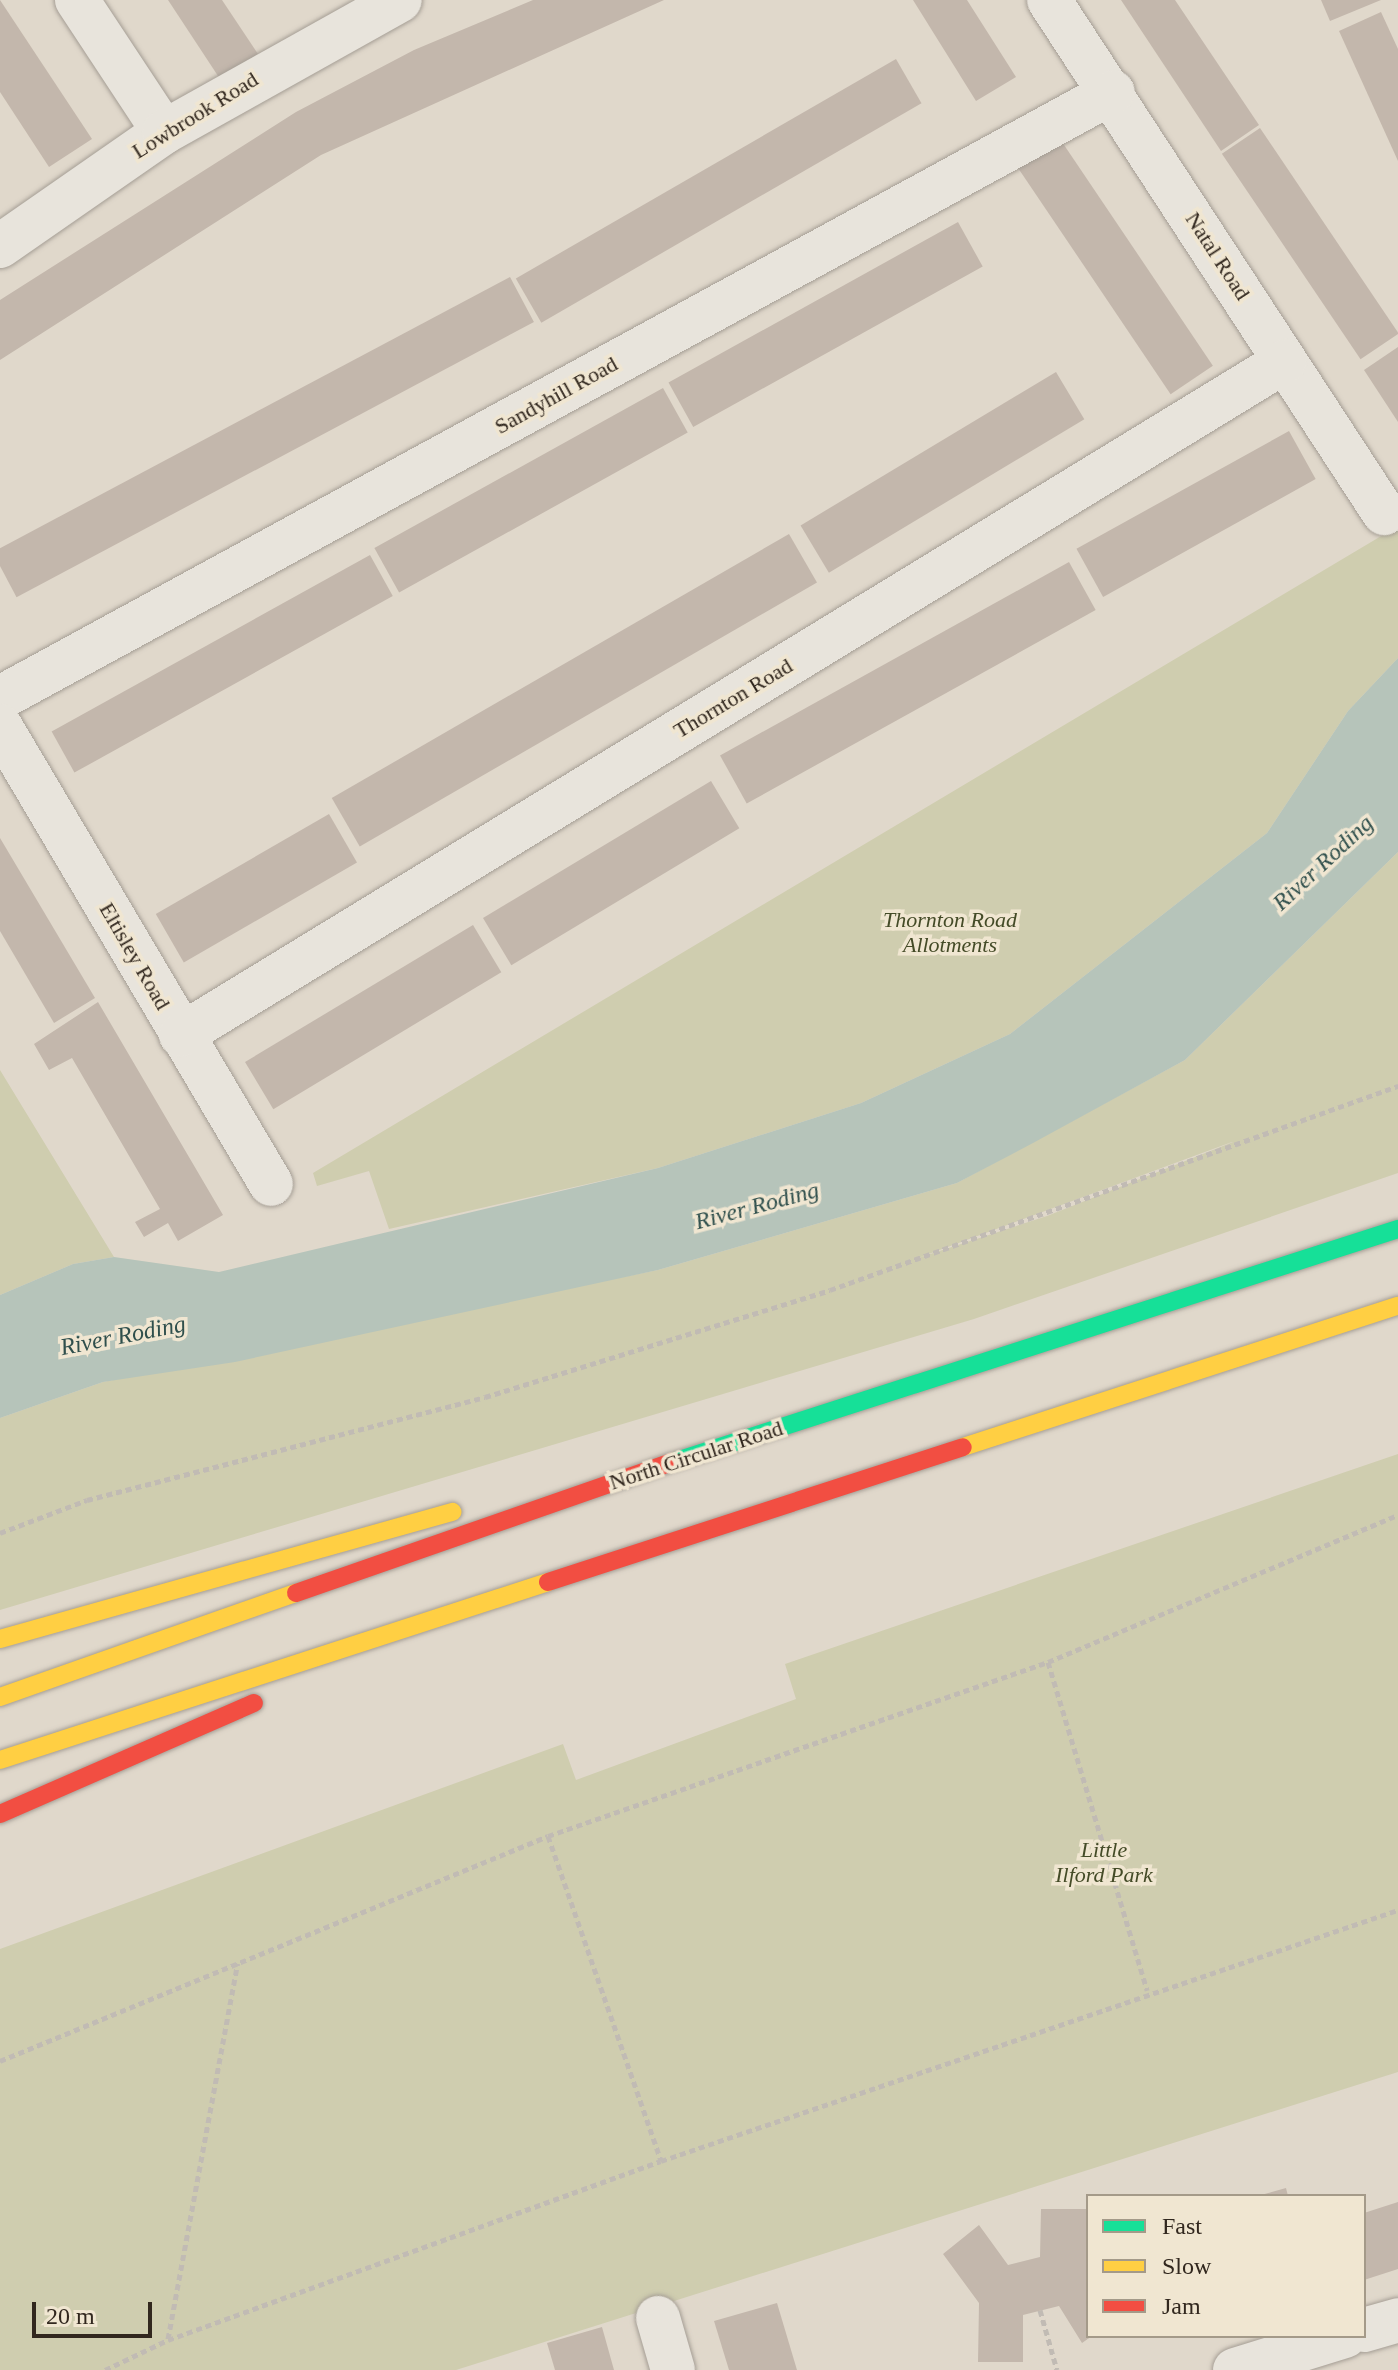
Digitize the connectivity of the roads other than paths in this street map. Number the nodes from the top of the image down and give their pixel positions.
1 (77, 0) edge
2 (400, 0) edge
3 (1049, 0) edge
4 (1113, 92) junction
5 (164, 132) junction
6 (0, 246) edge
7 (1285, 361) junction
8 (1384, 513) dead end
9 (0, 698) edge
10 (0, 726) edge
11 (181, 1035) junction
12 (271, 1184) dead end
13 (1398, 1229) edge
14 (1398, 1306) edge
15 (650, 1469) junction
16 (464, 1613) junction
17 (0, 1639) edge
18 (0, 1697) edge
19 (0, 1760) edge
20 (0, 1814) edge
21 (658, 2318) dead end
22 (1398, 2320) edge
23 (1366, 2329) edge
24 (1339, 2338) edge
25 (673, 2370) edge
26 (1235, 2370) edge

1 - 5 street
2 - 5 street, Lowbrook Road
3 - 4 street, Natal Road
4 - 7 street, Natal Road
4 - 9 street, Sandyhill Road
5 - 6 street, Lowbrook Road
7 - 8 street, Natal Road
7 - 11 street, Thornton Road
10 - 11 street, Eltisley Road
11 - 12 street, Eltisley Road
13 - 15 highway, North Circular Road
14 - 16 highway
15 - 17 highway
15 - 18 highway, North Circular Road
16 - 19 highway
16 - 20 highway
21 - 25 street
22 - 23 street
24 - 26 street

